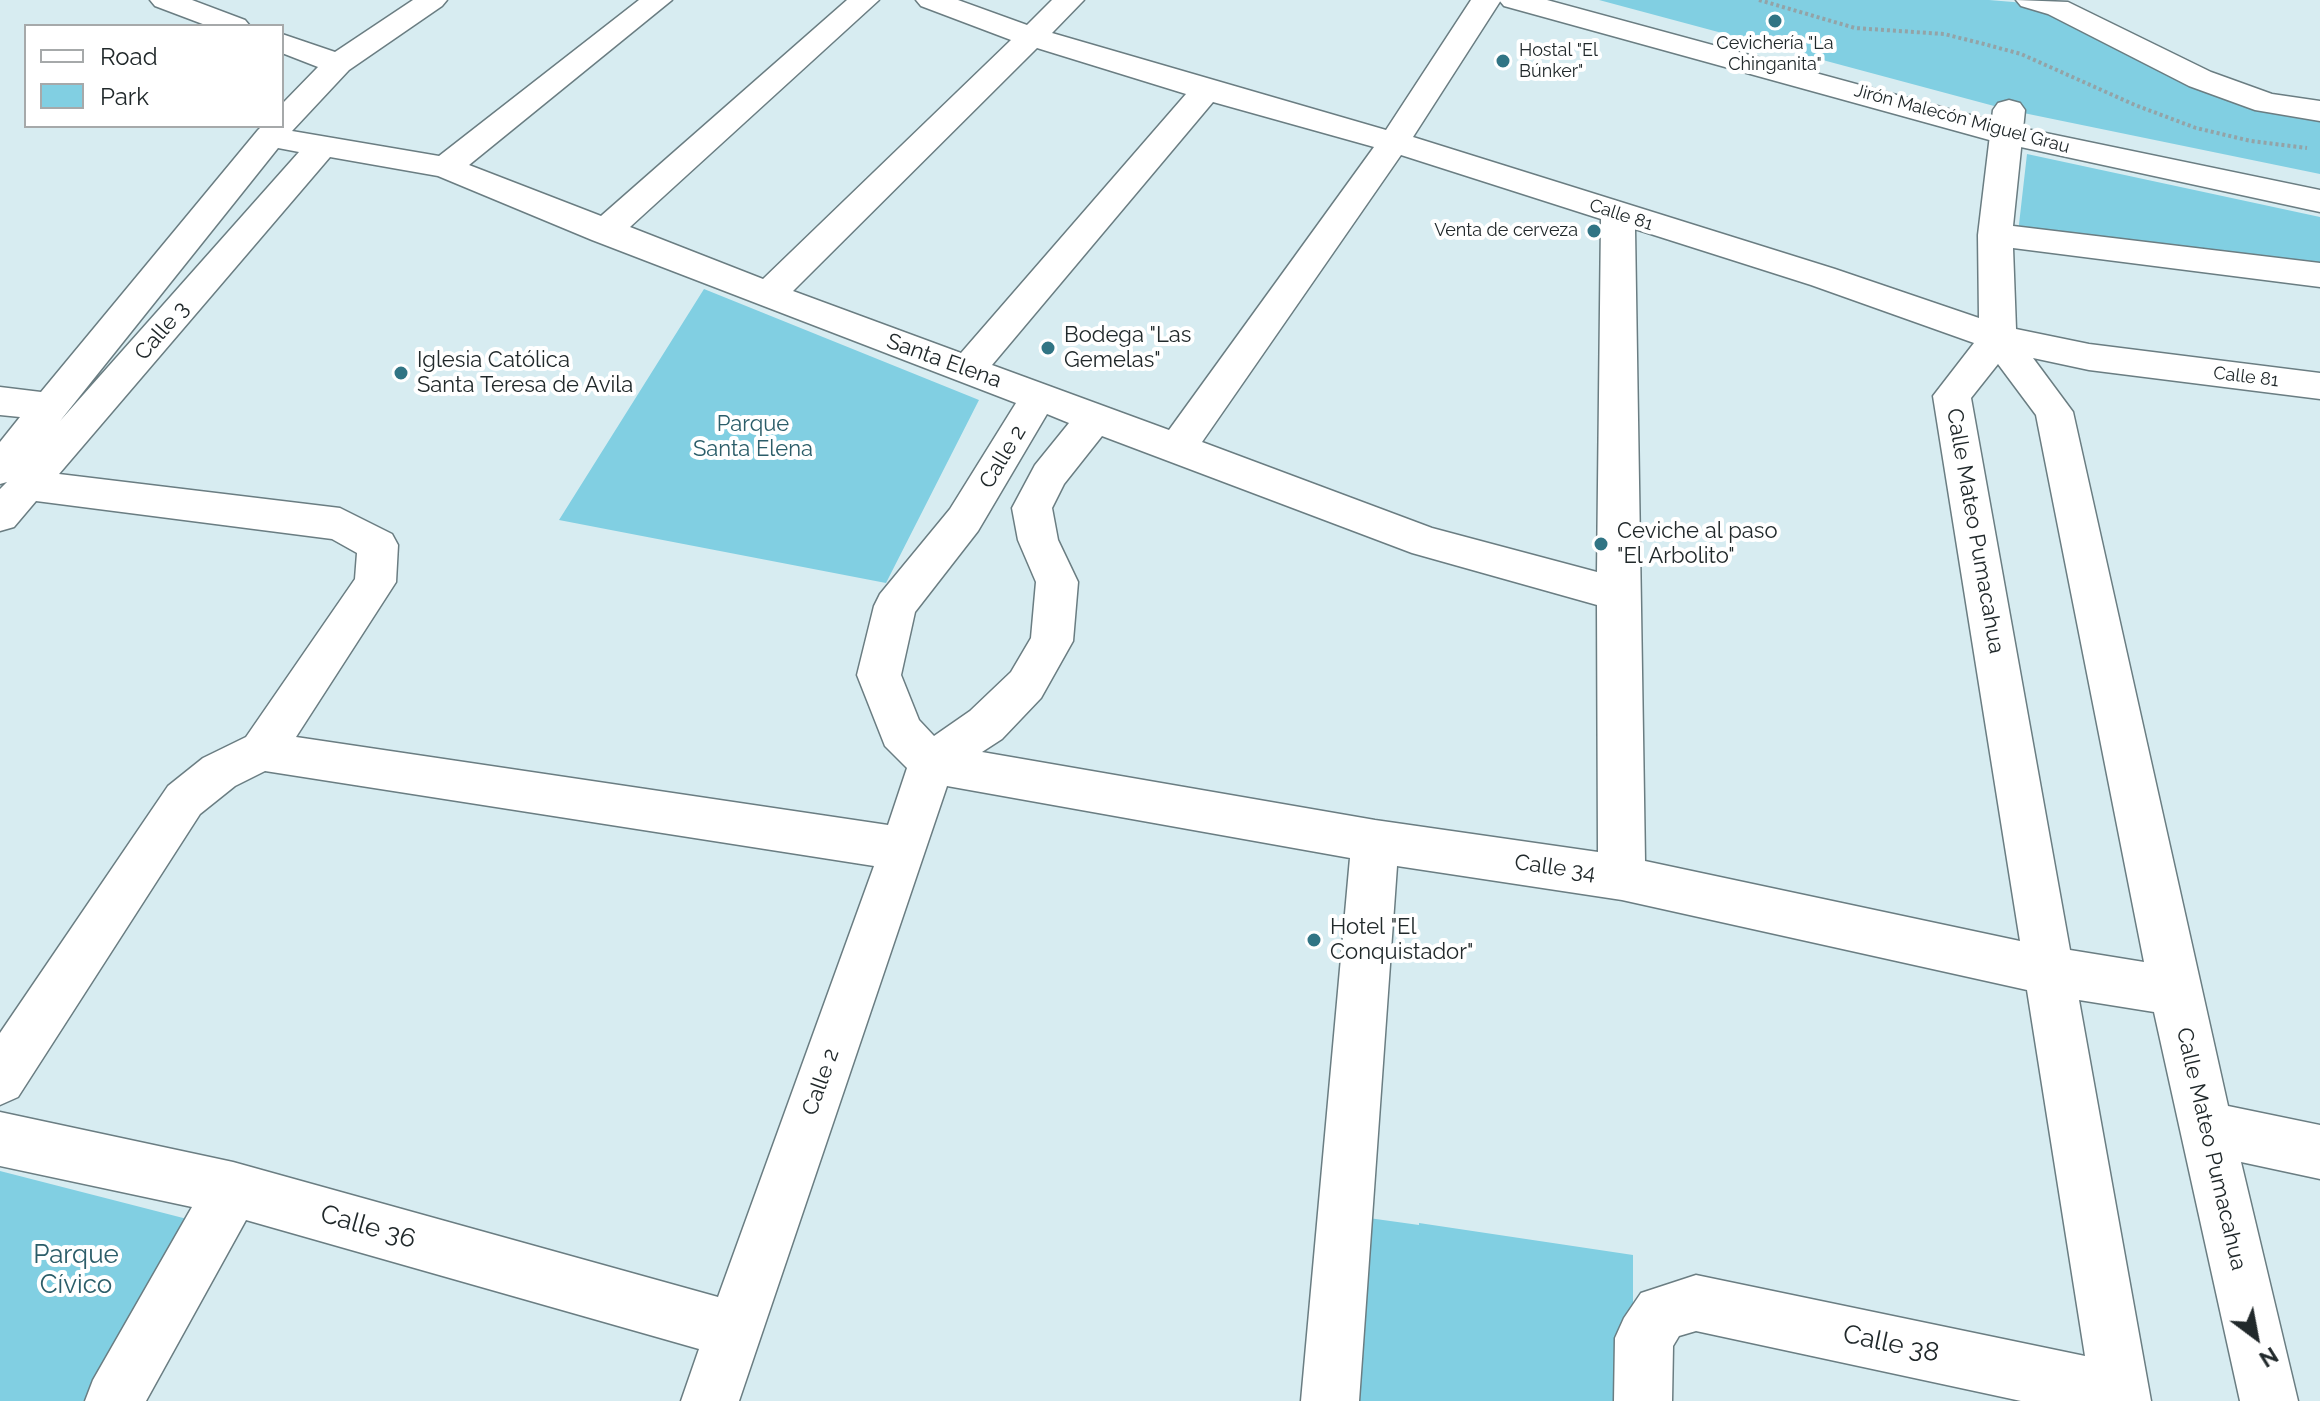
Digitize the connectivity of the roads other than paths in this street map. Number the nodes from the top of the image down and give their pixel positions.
1 (432, 0) edge
2 (657, 0) edge
3 (864, 0) edge
4 (931, 0) edge
5 (1069, 0) edge
6 (1486, 0) edge
7 (1514, 0) edge
8 (1606, 0) edge
9 (2031, 0) edge
10 (179, 2) edge
11 (230, 24) edge
12 (1032, 37) junction
13 (284, 44) edge
14 (338, 64) junction
15 (1206, 90) junction
16 (2320, 111) edge
17 (284, 121) edge
18 (2007, 122) junction
19 (277, 128) edge
20 (1394, 142) junction
21 (323, 145) junction
22 (2315, 161) edge
23 (445, 167) junction
24 (2320, 201) edge
25 (1618, 215) junction
26 (604, 232) junction
27 (1995, 235) junction
28 (2320, 275) edge
29 (768, 295) junction
30 (1998, 338) junction
31 (967, 370) junction
32 (2320, 386) edge
33 (1039, 396) junction
34 (0, 401) edge
35 (48, 407) junction
36 (1096, 417) junction
37 (1178, 447) junction
38 (9, 490) edge
39 (964, 520) junction
40 (1038, 540) junction
41 (1618, 594) junction
42 (262, 751) junction
43 (931, 763) junction
44 (1375, 841) junction
45 (904, 849) junction
46 (1622, 878) junction
47 (2050, 971) junction
48 (2175, 991) junction
49 (0, 1079) edge
50 (2207, 1128) junction
51 (0, 1139) edge
52 (2320, 1152) edge
53 (233, 1189) junction
54 (733, 1330) junction
55 (2121, 1397) edge
56 (114, 1401) edge
57 (710, 1401) edge
58 (1330, 1401) edge
59 (1643, 1401) edge
60 (2269, 1401) edge

1 - 14 street, Calle 3
2 - 23 street
3 - 26 street
4 - 12 street, Calle 81
5 - 12 street
6 - 20 street
7 - 18 street, Jirón Malecón Miguel Grau
8 - 18 street, Jirón Malecón Miguel Grau
9 - 16 street
10 - 11 street
12 - 15 street, Calle 81
12 - 29 street
13 - 14 street
14 - 17 street, Calle 3
15 - 20 street, Calle 81
15 - 31 street
18 - 22 street, Jirón Malecón Miguel Grau
18 - 24 street, Jirón Malecón Miguel Grau
18 - 27 street
19 - 21 street, Santa Elena
19 - 35 street, Calle 3
20 - 25 street, Calle 81
20 - 37 street
21 - 23 street, Santa Elena
21 - 38 street, Calle 3
23 - 26 street, Santa Elena
25 - 30 street, Calle 81
25 - 41 street
26 - 29 street, Santa Elena
27 - 28 street
27 - 30 street
29 - 31 street, Santa Elena
30 - 32 street, Calle 81
30 - 47 street, Calle Mateo Pumacahua
30 - 48 street, Calle Mateo Pumacahua
31 - 33 street, Santa Elena
33 - 36 street, Santa Elena
33 - 39 street, Calle 2
34 - 35 street
35 - 38 street, Calle 3
36 - 37 street, Santa Elena
36 - 40 street
37 - 41 street, Santa Elena
38 - 42 street
39 - 40 street
39 - 43 street, Calle 2
40 - 43 street
41 - 46 street
42 - 45 street
42 - 49 street
43 - 44 street, Calle 34
43 - 45 street, Calle 2
44 - 46 street, Calle 34
44 - 58 street
45 - 54 street, Calle 2
46 - 47 street, Calle 34
47 - 48 street, Calle 34
47 - 55 street, Calle Mateo Pumacahua
48 - 50 street, Calle Mateo Pumacahua
50 - 52 street
50 - 60 street, Calle Mateo Pumacahua
51 - 53 street, Calle 36
53 - 54 street, Calle 36
53 - 56 street
54 - 57 street, Calle 2
55 - 59 street, Calle 38

